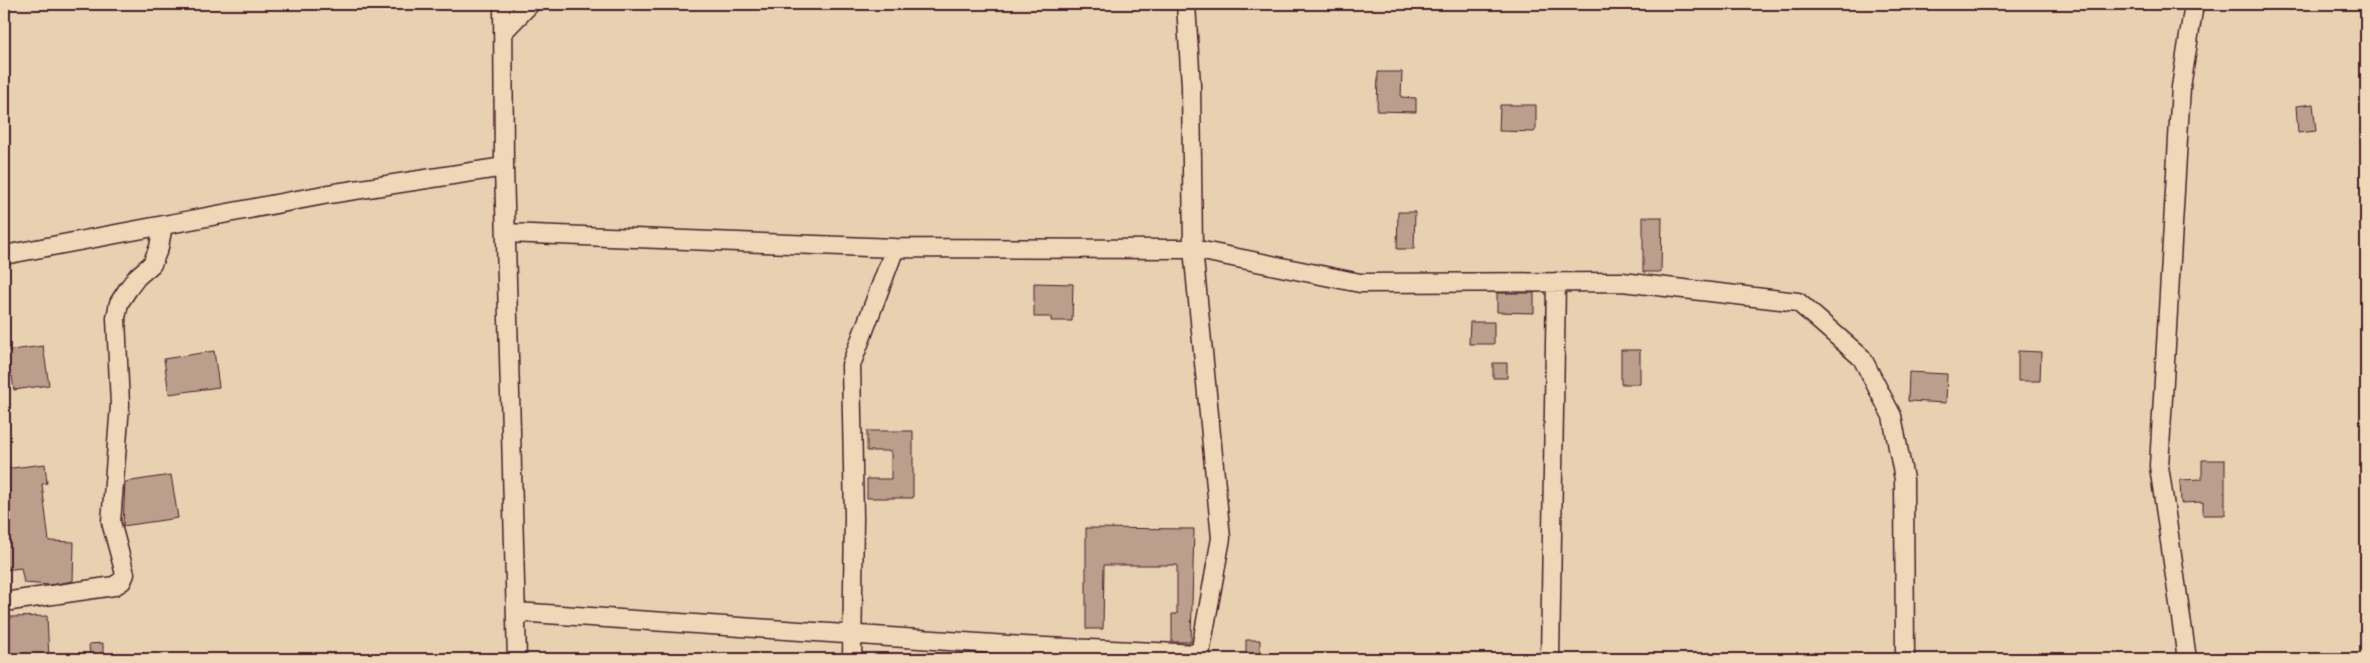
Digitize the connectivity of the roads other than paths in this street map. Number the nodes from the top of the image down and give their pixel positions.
1 (504, 4) edge
2 (530, 4) edge
3 (1186, 4) edge
4 (2194, 4) edge
5 (504, 31) junction
6 (504, 167) junction
7 (163, 225) junction
8 (506, 233) junction
9 (895, 248) junction
10 (1193, 249) junction
11 (4, 255) edge
12 (1556, 282) junction
13 (4, 602) edge
14 (516, 612) junction
15 (852, 635) junction
16 (1200, 657) edge
17 (517, 659) edge
18 (852, 659) edge
19 (1550, 659) edge
20 (1905, 659) edge
21 (2187, 659) edge

1 - 5 street
2 - 5 street
3 - 10 street
4 - 21 street
5 - 6 street
6 - 7 street
6 - 8 street
7 - 11 street
7 - 13 street
8 - 9 street
8 - 14 street
9 - 10 street
9 - 15 street
10 - 12 street
10 - 16 street
12 - 19 street
12 - 20 street
14 - 15 street
14 - 17 street
15 - 16 street
15 - 18 street

